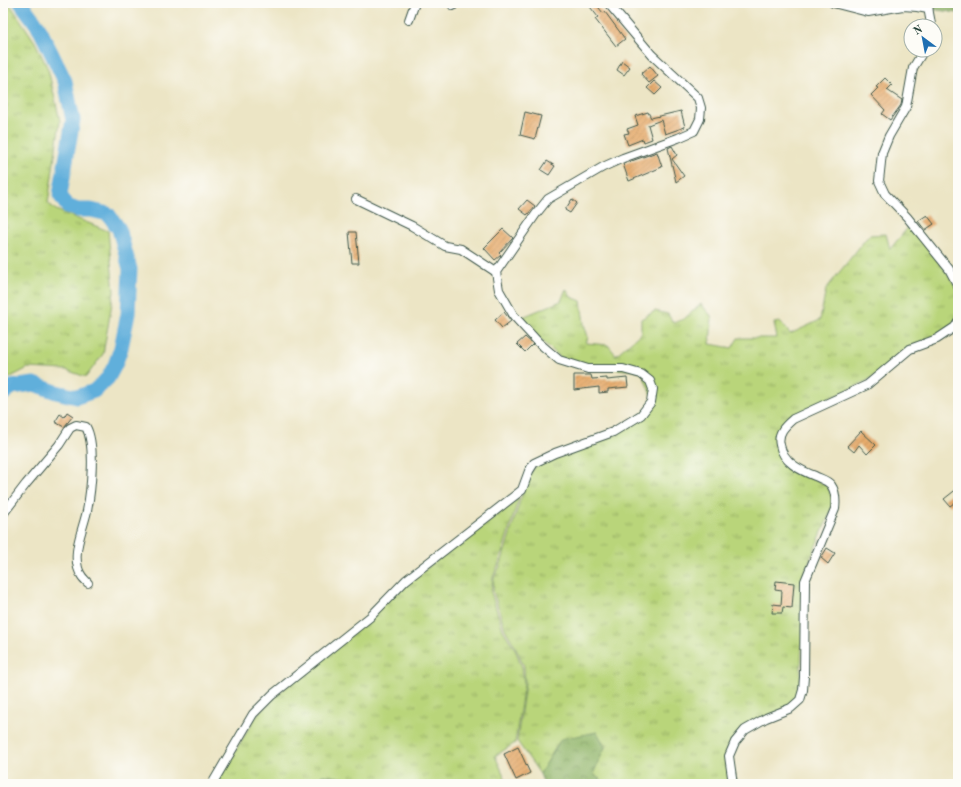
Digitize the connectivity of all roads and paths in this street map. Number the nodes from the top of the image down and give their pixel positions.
1 (415, 3) edge
2 (608, 3) edge
3 (833, 3) edge
4 (928, 6) edge
5 (931, 18) edge
6 (409, 20) dead end
7 (919, 58) edge
8 (356, 200) dead end
9 (496, 272) junction
10 (958, 286) edge
11 (958, 322) edge
12 (3, 514) edge
13 (88, 583) dead end
14 (212, 784) edge
15 (733, 784) edge

1 - 6 street
2 - 9 street
3 - 4 street
4 - 5 street
7 - 10 street
8 - 9 street
9 - 14 street
11 - 15 street
12 - 13 street

